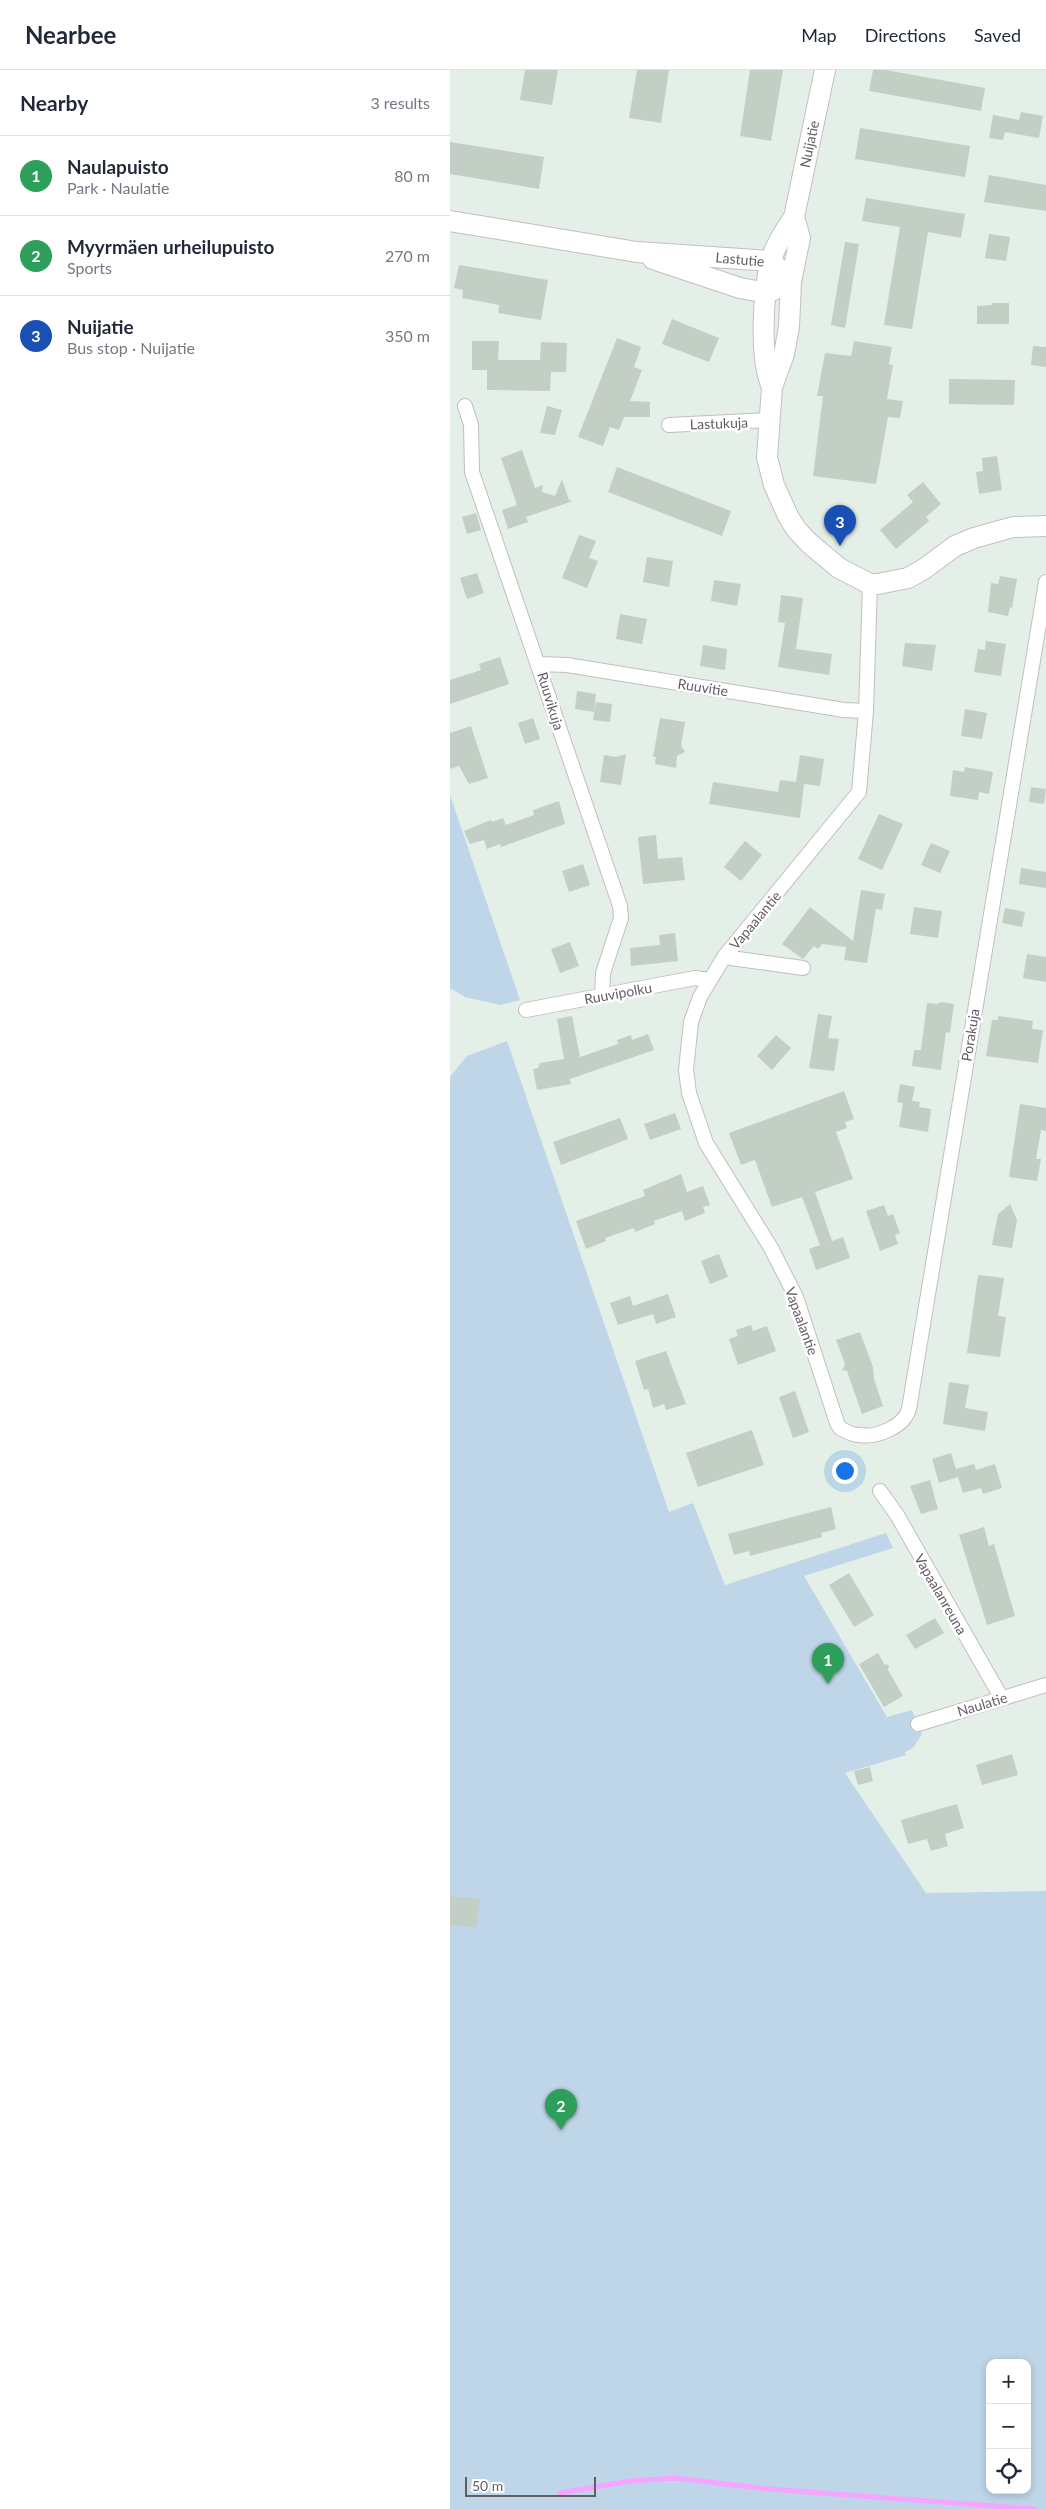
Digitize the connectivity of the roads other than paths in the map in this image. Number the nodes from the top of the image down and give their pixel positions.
1 (825, 70) edge
2 (794, 217) junction
3 (450, 221) edge
4 (638, 252) junction
5 (771, 261) junction
6 (791, 281) junction
7 (767, 293) junction
8 (772, 387) junction
9 (464, 406) dead end
10 (768, 420) junction
11 (669, 425) dead end
12 (1046, 526) edge
13 (1046, 582) edge
14 (870, 584) junction
15 (539, 664) junction
16 (866, 712) junction
17 (724, 957) junction
18 (803, 968) dead end
19 (710, 980) junction
20 (602, 996) junction
21 (526, 1010) dead end
22 (840, 1428) joint
23 (880, 1491) dead end
24 (1046, 1685) edge
25 (1001, 1697) junction
26 (918, 1724) dead end

1 - 2 street, Nuijatie
2 - 5 street, Nuijatie
2 - 6 street, Nuijatie
3 - 4 street, Lastutie
4 - 5 street, Lastutie
4 - 7 street, Lastutie
5 - 6 street, Lastutie
5 - 7 street, Nuijatie
6 - 7 street
6 - 8 street, Nuijatie
7 - 8 street, Nuijatie
8 - 10 street, Nuijatie
9 - 15 street, Ruuvikuja
10 - 11 street, Lastukuja
10 - 14 street, Nuijatie
12 - 14 street
13 - 22 street, Porakuja
14 - 16 street, Vapaalantie
15 - 16 street, Ruuvitie
15 - 20 street, Ruuvikuja
16 - 17 street, Vapaalantie
17 - 18 street
17 - 19 street, Vapaalantie
19 - 20 street, Ruuvipolku
19 - 22 street, Vapaalantie
20 - 21 street, Ruuvipolku
23 - 25 street, Vapaalanreuna
24 - 25 street, Naulatie
25 - 26 street, Naulatie

